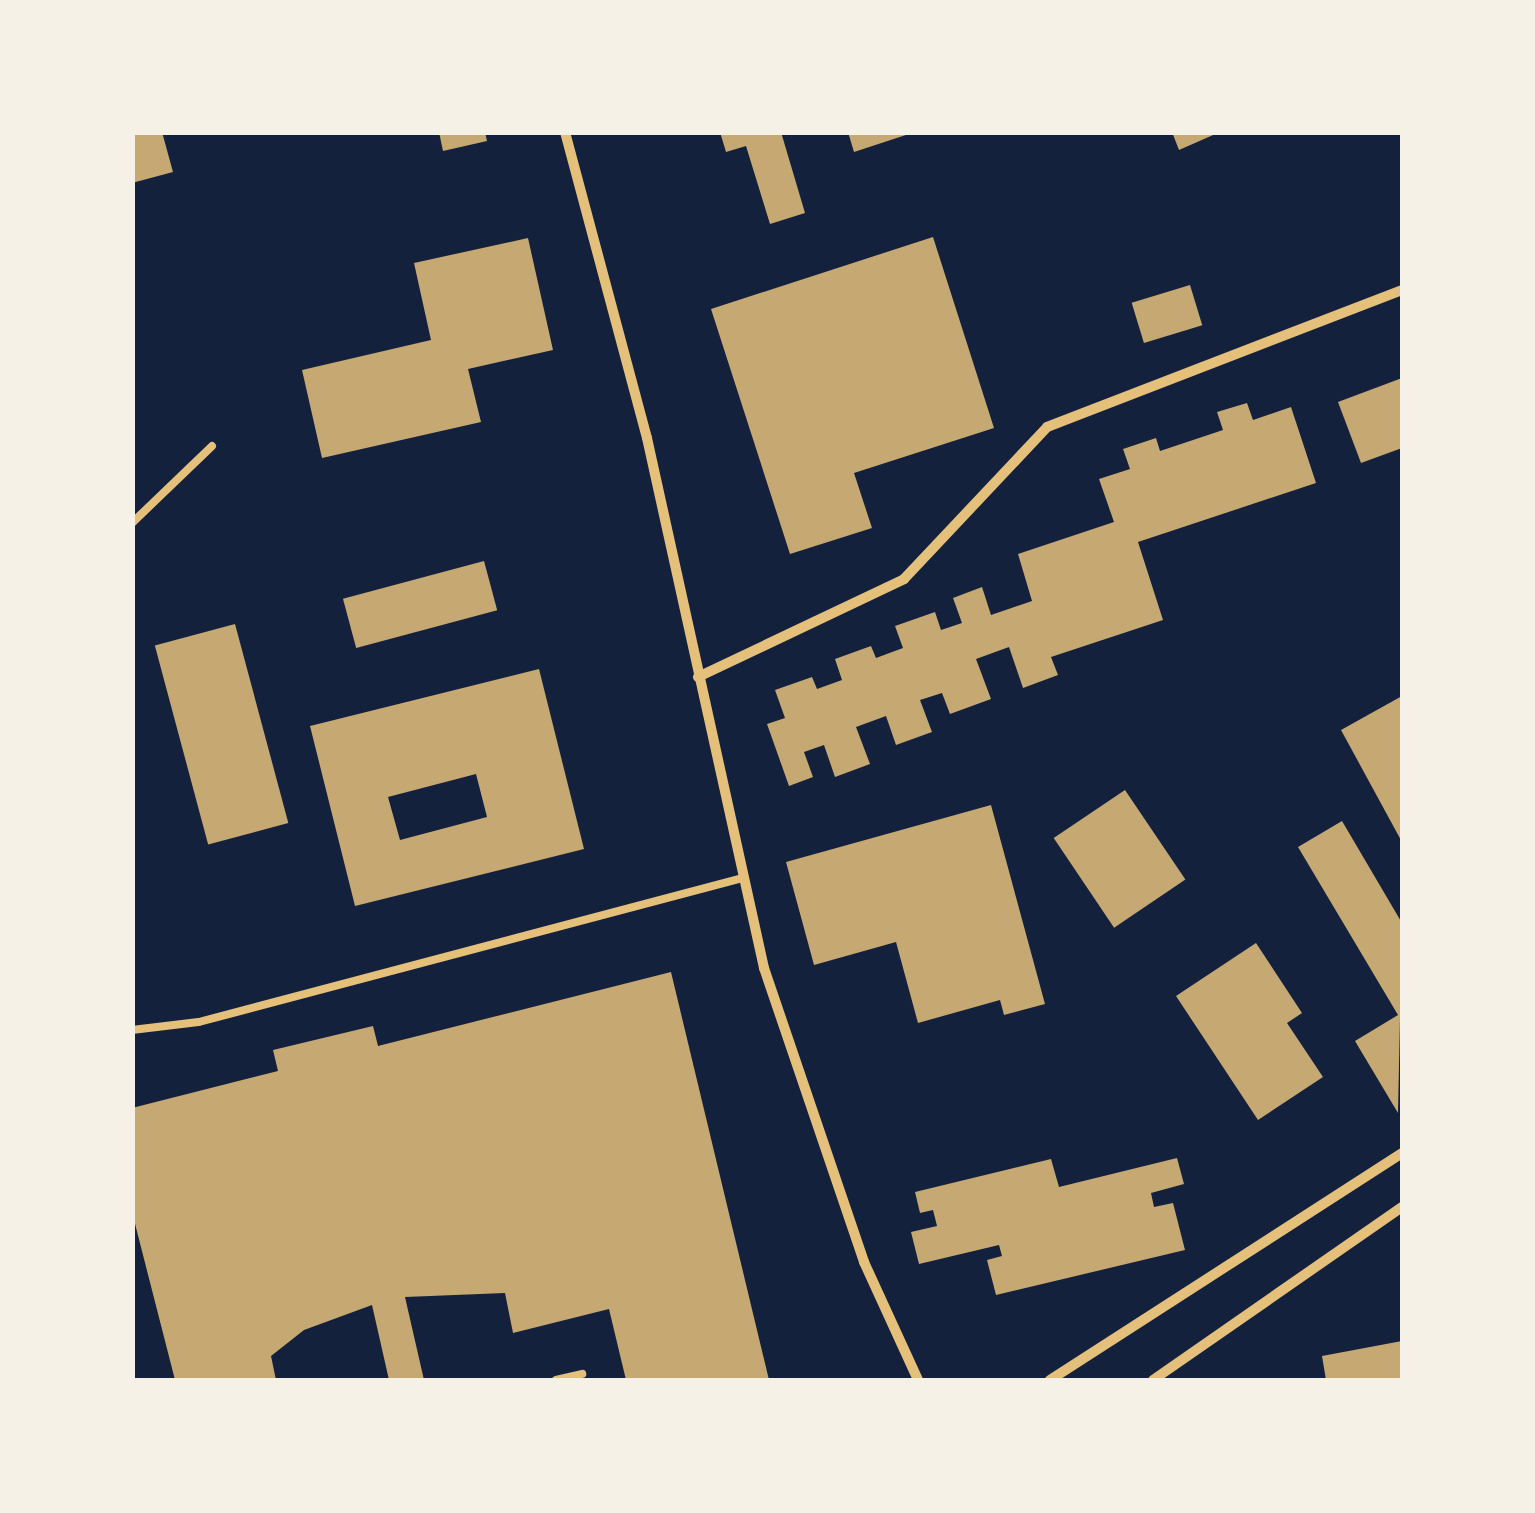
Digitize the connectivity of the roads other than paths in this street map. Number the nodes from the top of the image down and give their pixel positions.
1 (565, 132) edge
2 (1402, 290) edge
3 (212, 446) dead end
4 (132, 523) edge
5 (698, 677) junction
6 (739, 879) junction
7 (132, 1030) edge
8 (1402, 1153) edge
9 (1402, 1207) edge
10 (582, 1374) dead end
11 (556, 1380) edge
12 (918, 1380) edge
13 (1050, 1380) edge
14 (1153, 1380) edge

1 - 5 street
2 - 5 street
3 - 4 lane
5 - 6 street
6 - 7 lane
6 - 12 street
8 - 13 street
9 - 14 street
10 - 11 lane

